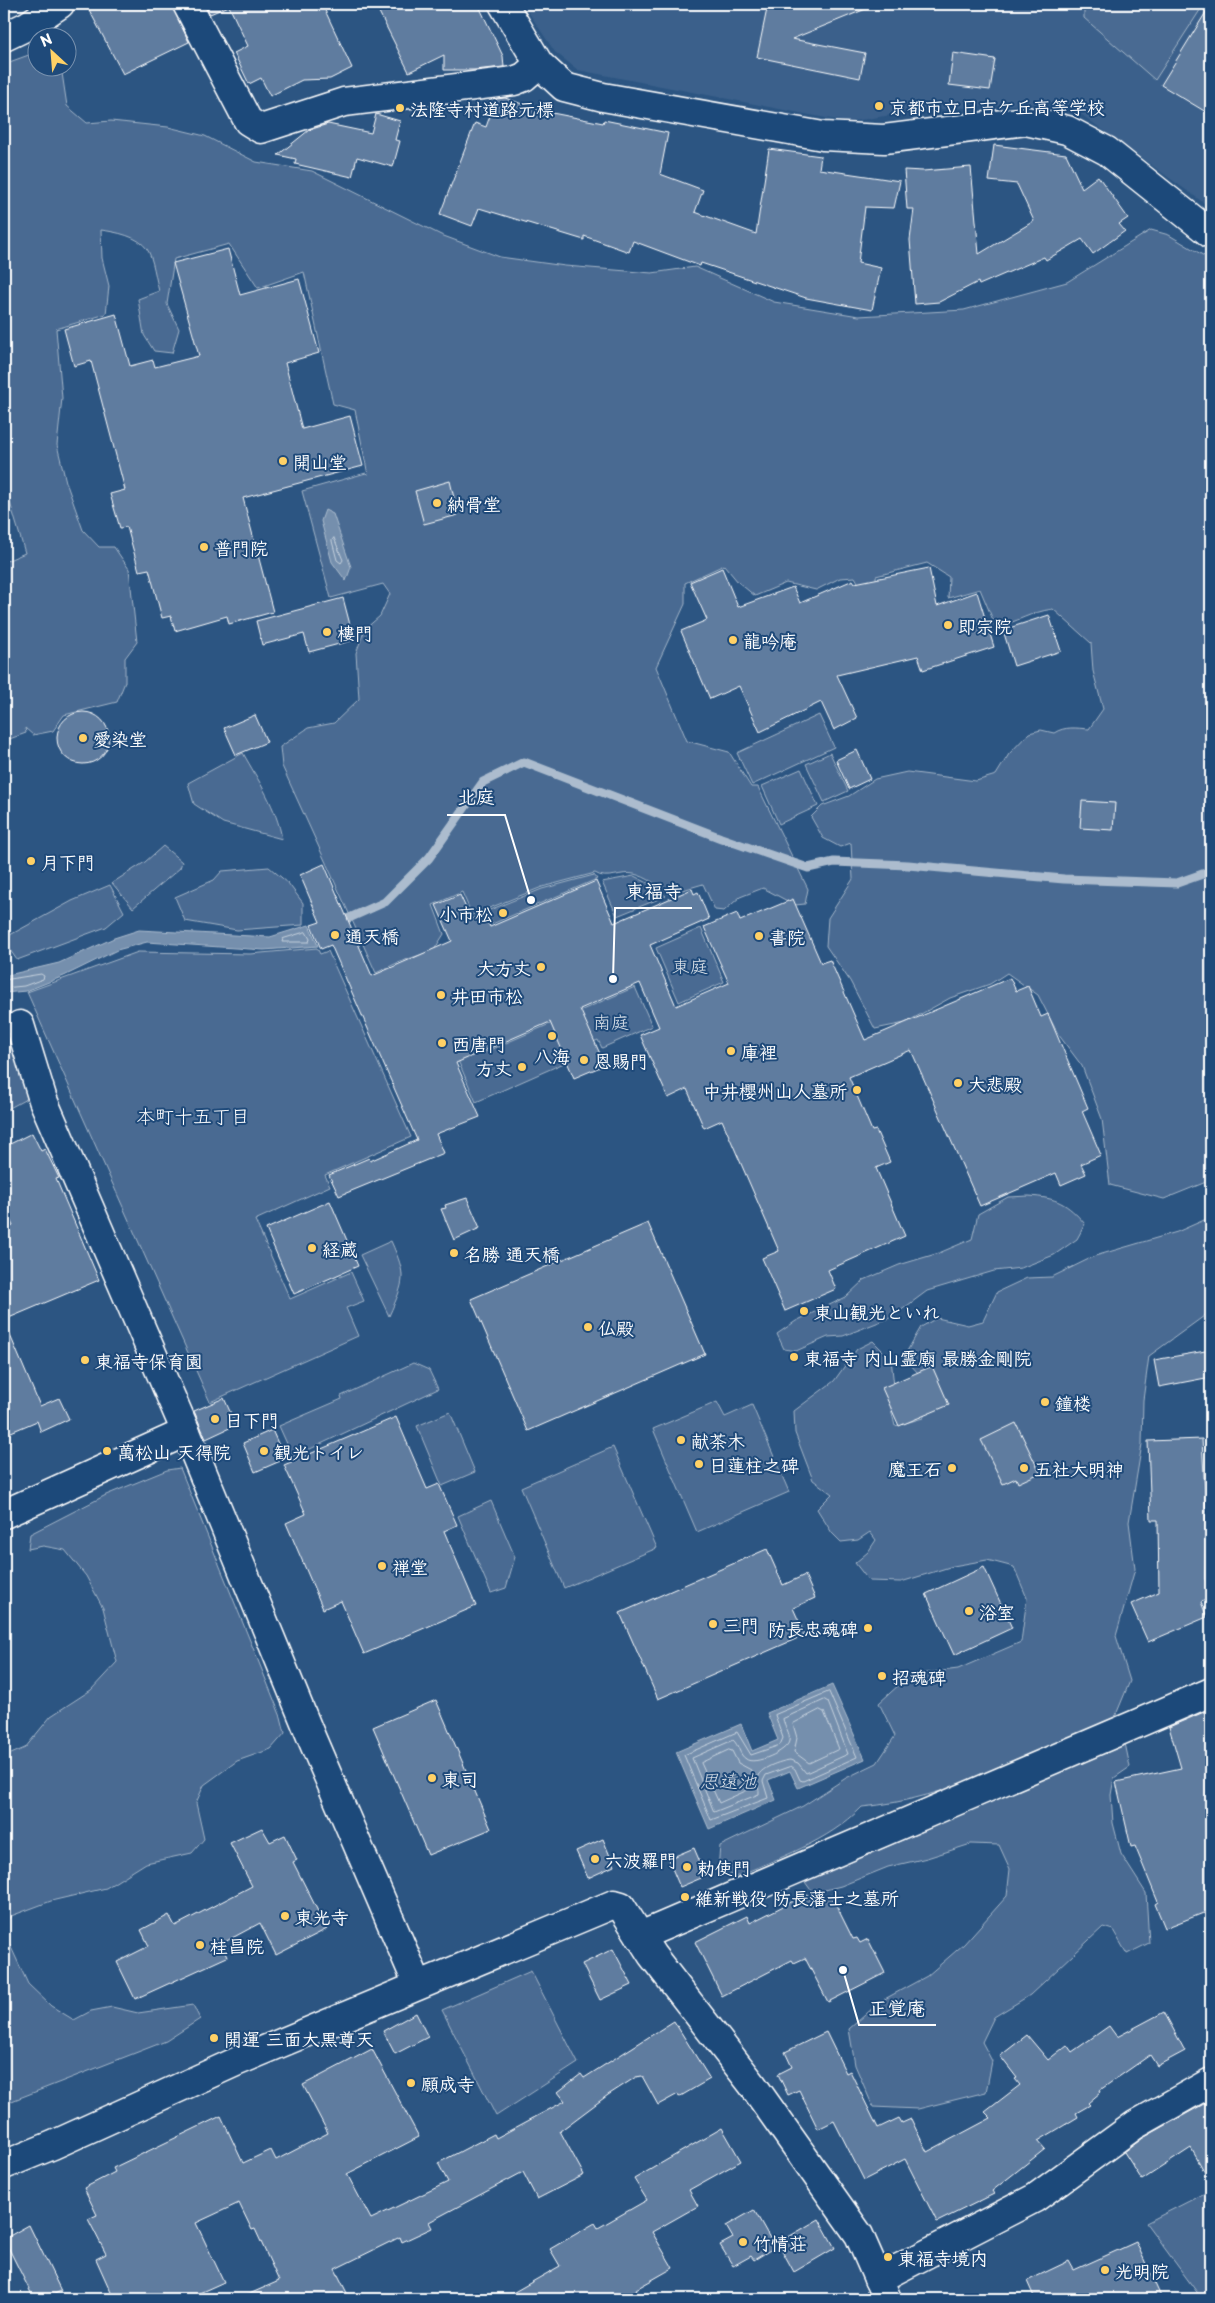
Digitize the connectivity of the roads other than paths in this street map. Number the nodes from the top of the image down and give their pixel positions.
1 (60, 4) edge
2 (188, 4) edge
3 (503, 4) edge
4 (4, 37) edge
5 (539, 64) junction
6 (1211, 234) edge
7 (20, 1025) dead end
8 (186, 1432) junction
9 (4, 1514) edge
10 (1211, 1692) edge
11 (640, 1936) junction
12 (418, 1985) junction
13 (1211, 2082) edge
14 (4, 2165) edge
15 (882, 2289) edge

1 - 4 street
2 - 5 street
3 - 5 street
5 - 6 street
7 - 8 street
8 - 9 street
8 - 12 street
10 - 11 street
11 - 12 street
11 - 15 street
12 - 14 street
13 - 15 street

